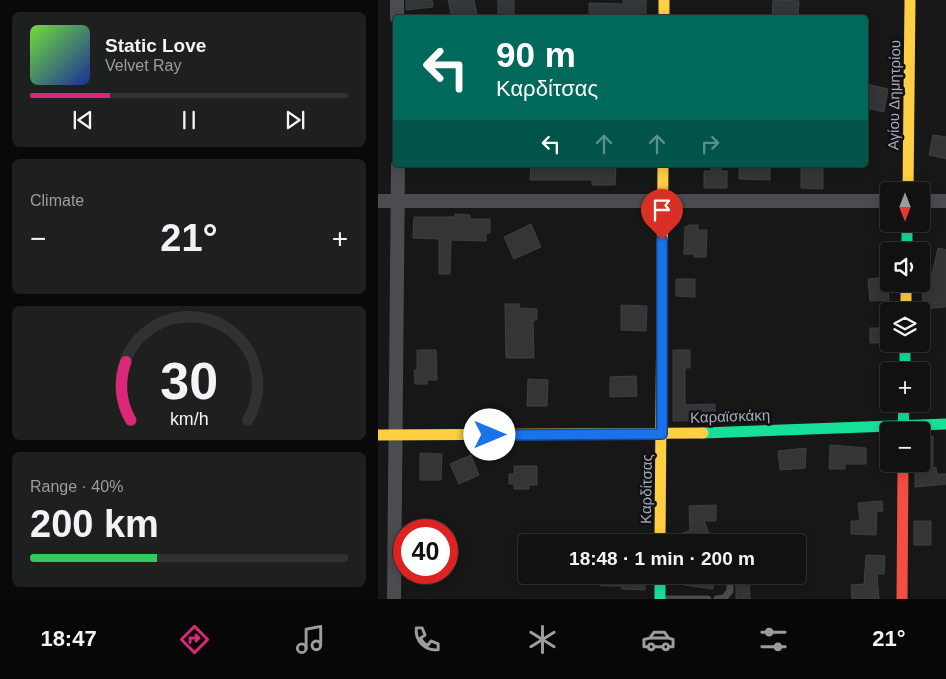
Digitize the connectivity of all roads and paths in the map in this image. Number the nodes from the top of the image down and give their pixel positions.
1 (397, 0) edge
2 (664, 0) edge
3 (910, 0) edge
4 (397, 15) edge
5 (664, 15) edge
6 (398, 167) edge
7 (663, 167) edge
8 (908, 182) edge
9 (378, 201) edge
10 (399, 201) junction
11 (880, 201) edge
12 (930, 201) edge
13 (662, 202) junction
14 (946, 202) edge
15 (946, 424) edge
16 (930, 426) edge
17 (880, 429) edge
18 (662, 434) junction
19 (378, 435) edge
20 (394, 436) junction
21 (903, 472) edge
22 (660, 534) edge
23 (660, 584) edge
24 (730, 584) edge
25 (394, 599) edge
26 (660, 599) edge
27 (708, 599) edge
28 (717, 599) edge
29 (902, 599) edge

1 - 4 street
2 - 5 street
3 - 8 street, Αγίου Δημητρίου
6 - 10 street
7 - 13 street, Καρδίτσας
9 - 10 street
10 - 13 street
10 - 20 street
11 - 13 street
12 - 14 street
13 - 18 street, Καρδίτσας
15 - 16 street, Καραϊσκάκη
17 - 18 street, Καραϊσκάκη
18 - 20 street, Καραϊσκάκη
18 - 22 street, Καρδίτσας
19 - 20 street, Καραϊσκάκη
20 - 25 street
21 - 29 street
23 - 26 street
24 - 28 lane
26 - 27 lane

